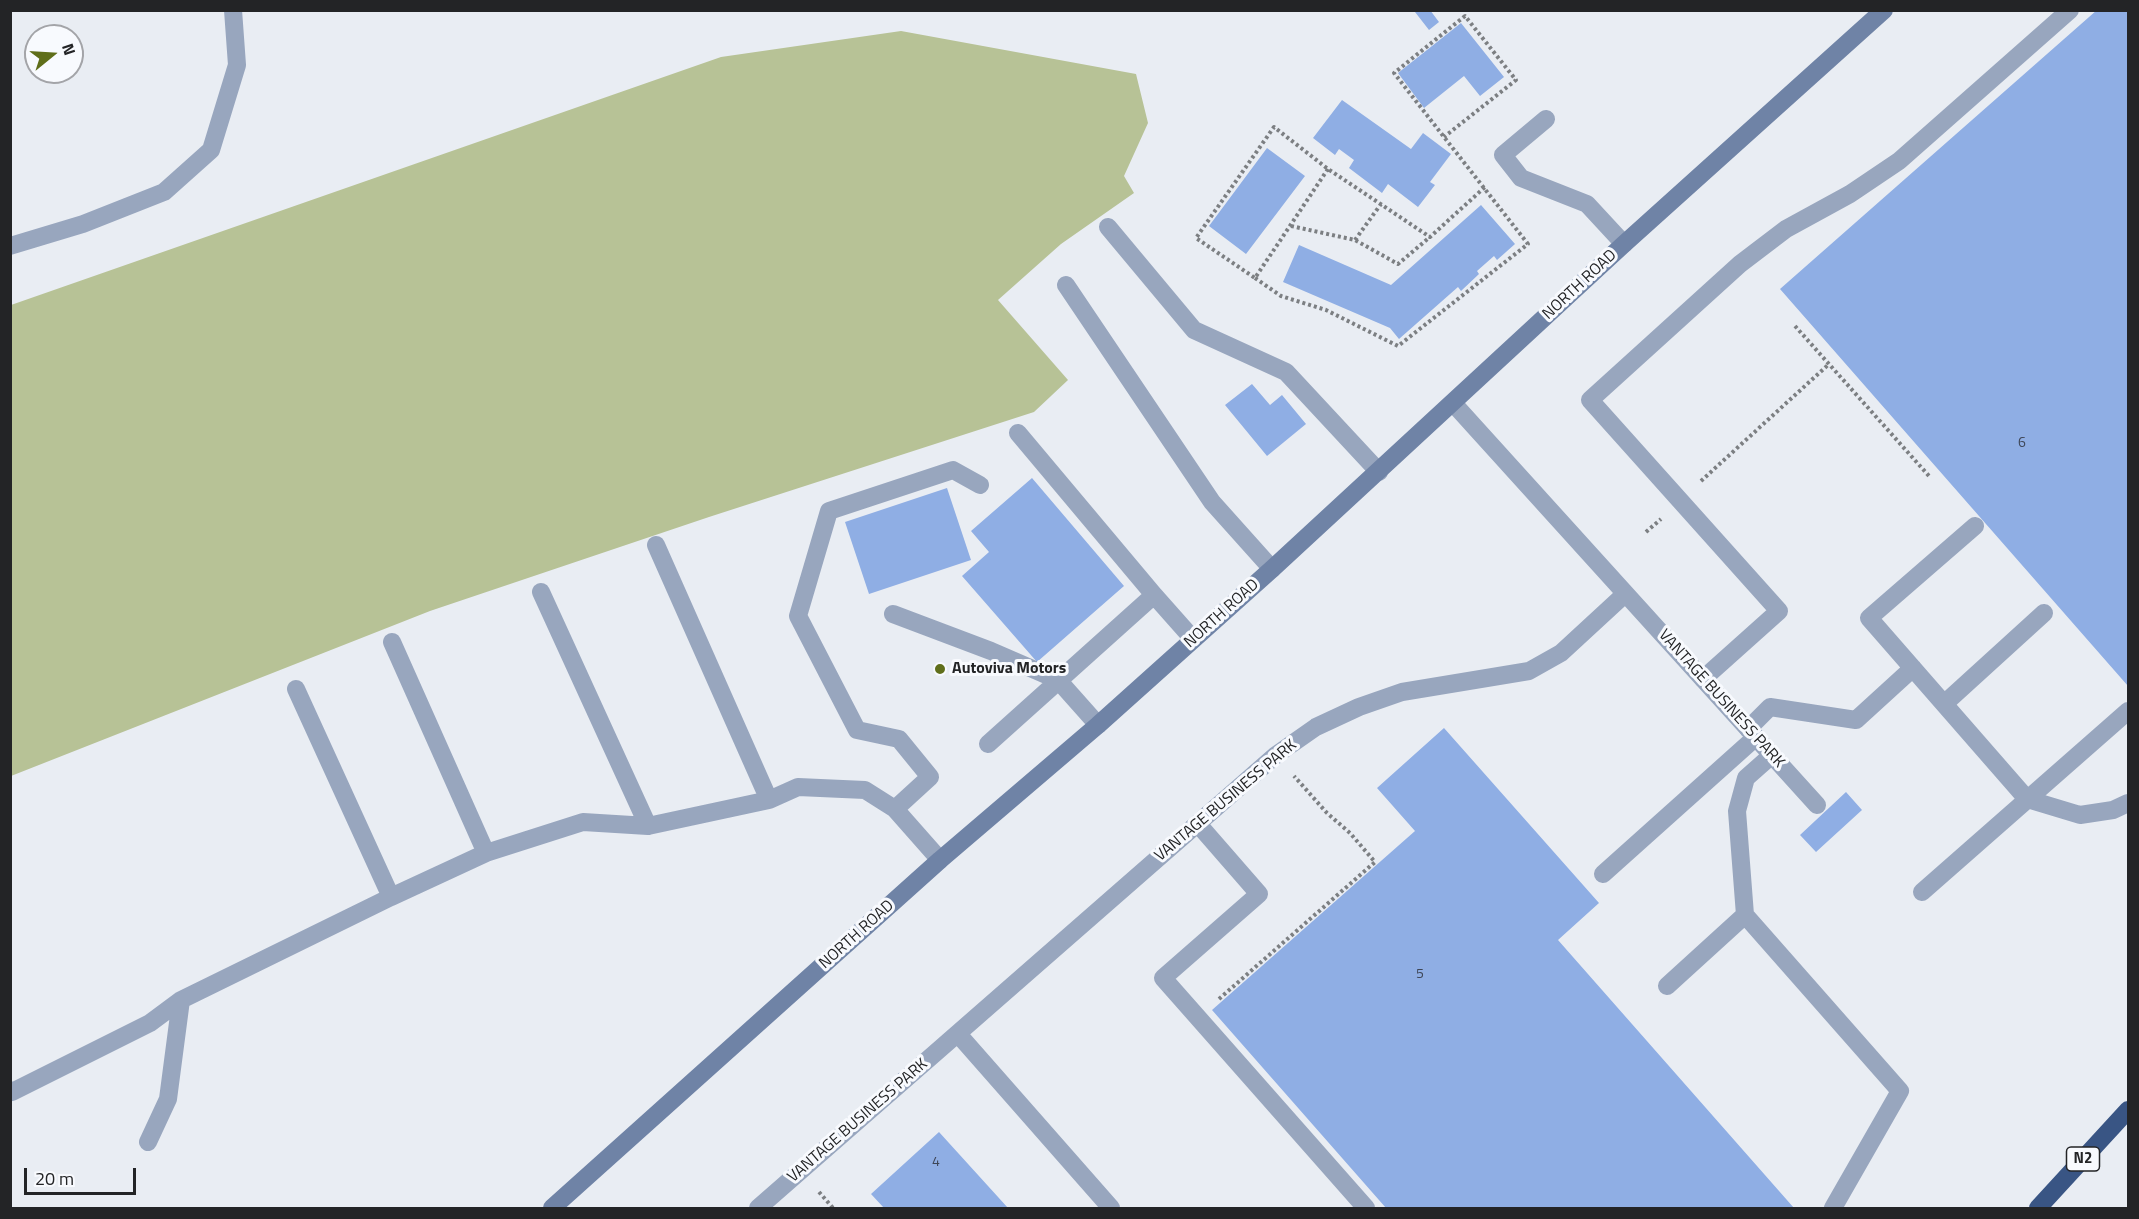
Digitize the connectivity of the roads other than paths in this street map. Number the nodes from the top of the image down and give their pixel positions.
1 (233, 10) edge
2 (1884, 10) edge
3 (2070, 10) edge
4 (1546, 119) dead end
5 (1108, 226) dead end
6 (1624, 244) junction
7 (10, 246) edge
8 (1066, 285) dead end
9 (1453, 404) junction
10 (1018, 433) dead end
11 (1379, 472) junction
12 (980, 485) dead end
13 (1975, 525) dead end
14 (656, 545) dead end
15 (1272, 569) junction
16 (541, 592) dead end
17 (1625, 594) junction
18 (1154, 595) junction
19 (2044, 613) dead end
20 (893, 614) dead end
21 (1193, 639) junction
22 (392, 642) dead end
23 (1913, 668) junction
24 (1703, 679) junction
25 (1058, 680) junction
26 (296, 689) dead end
27 (1944, 704) junction
28 (2128, 711) edge
29 (1098, 725) junction
30 (1752, 733) junction
31 (988, 744) dead end
32 (1772, 755) junction
33 (769, 800) junction
34 (2027, 800) junction
35 (2128, 803) edge
36 (1817, 805) dead end
37 (895, 809) junction
38 (1198, 824) junction
39 (648, 826) junction
40 (486, 853) junction
41 (940, 860) junction
42 (1603, 874) dead end
43 (1922, 892) dead end
44 (390, 897) junction
45 (1745, 915) junction
46 (1667, 986) dead end
47 (181, 1000) junction
48 (958, 1034) junction
49 (10, 1090) edge
50 (2128, 1110) edge
51 (148, 1142) dead end
52 (552, 1209) edge
53 (758, 1209) edge
54 (1111, 1209) edge
55 (1366, 1209) edge
56 (1833, 1209) edge
57 (2038, 1209) edge

1 - 7 street
2 - 6 main road, NORTH ROAD
3 - 24 street
4 - 6 street
5 - 11 street
6 - 9 main road, NORTH ROAD
8 - 15 street
9 - 11 main road, NORTH ROAD
9 - 17 street, VANTAGE BUSINESS PARK
10 - 18 street
11 - 15 main road, NORTH ROAD
12 - 37 street
13 - 23 street
14 - 33 street
15 - 21 main road, NORTH ROAD
16 - 39 street
17 - 24 street, VANTAGE BUSINESS PARK
17 - 38 street, VANTAGE BUSINESS PARK
18 - 21 street
18 - 25 street
19 - 27 street
20 - 25 street
21 - 29 main road, NORTH ROAD
22 - 40 street
23 - 27 street
23 - 30 street
24 - 30 street, VANTAGE BUSINESS PARK
25 - 29 street
25 - 31 street
26 - 44 street
27 - 34 street
28 - 34 street
29 - 41 main road, NORTH ROAD
30 - 32 street, VANTAGE BUSINESS PARK
30 - 42 street
32 - 36 street, VANTAGE BUSINESS PARK
32 - 45 street
33 - 37 street
33 - 39 street
34 - 35 street
34 - 43 street
37 - 41 street
38 - 48 street, VANTAGE BUSINESS PARK
38 - 55 street
39 - 40 street
40 - 44 street
41 - 52 main road, NORTH ROAD
44 - 47 street
45 - 46 street
45 - 56 street
47 - 49 street
47 - 51 street
48 - 53 street, VANTAGE BUSINESS PARK
48 - 54 street
50 - 57 highway, N2

